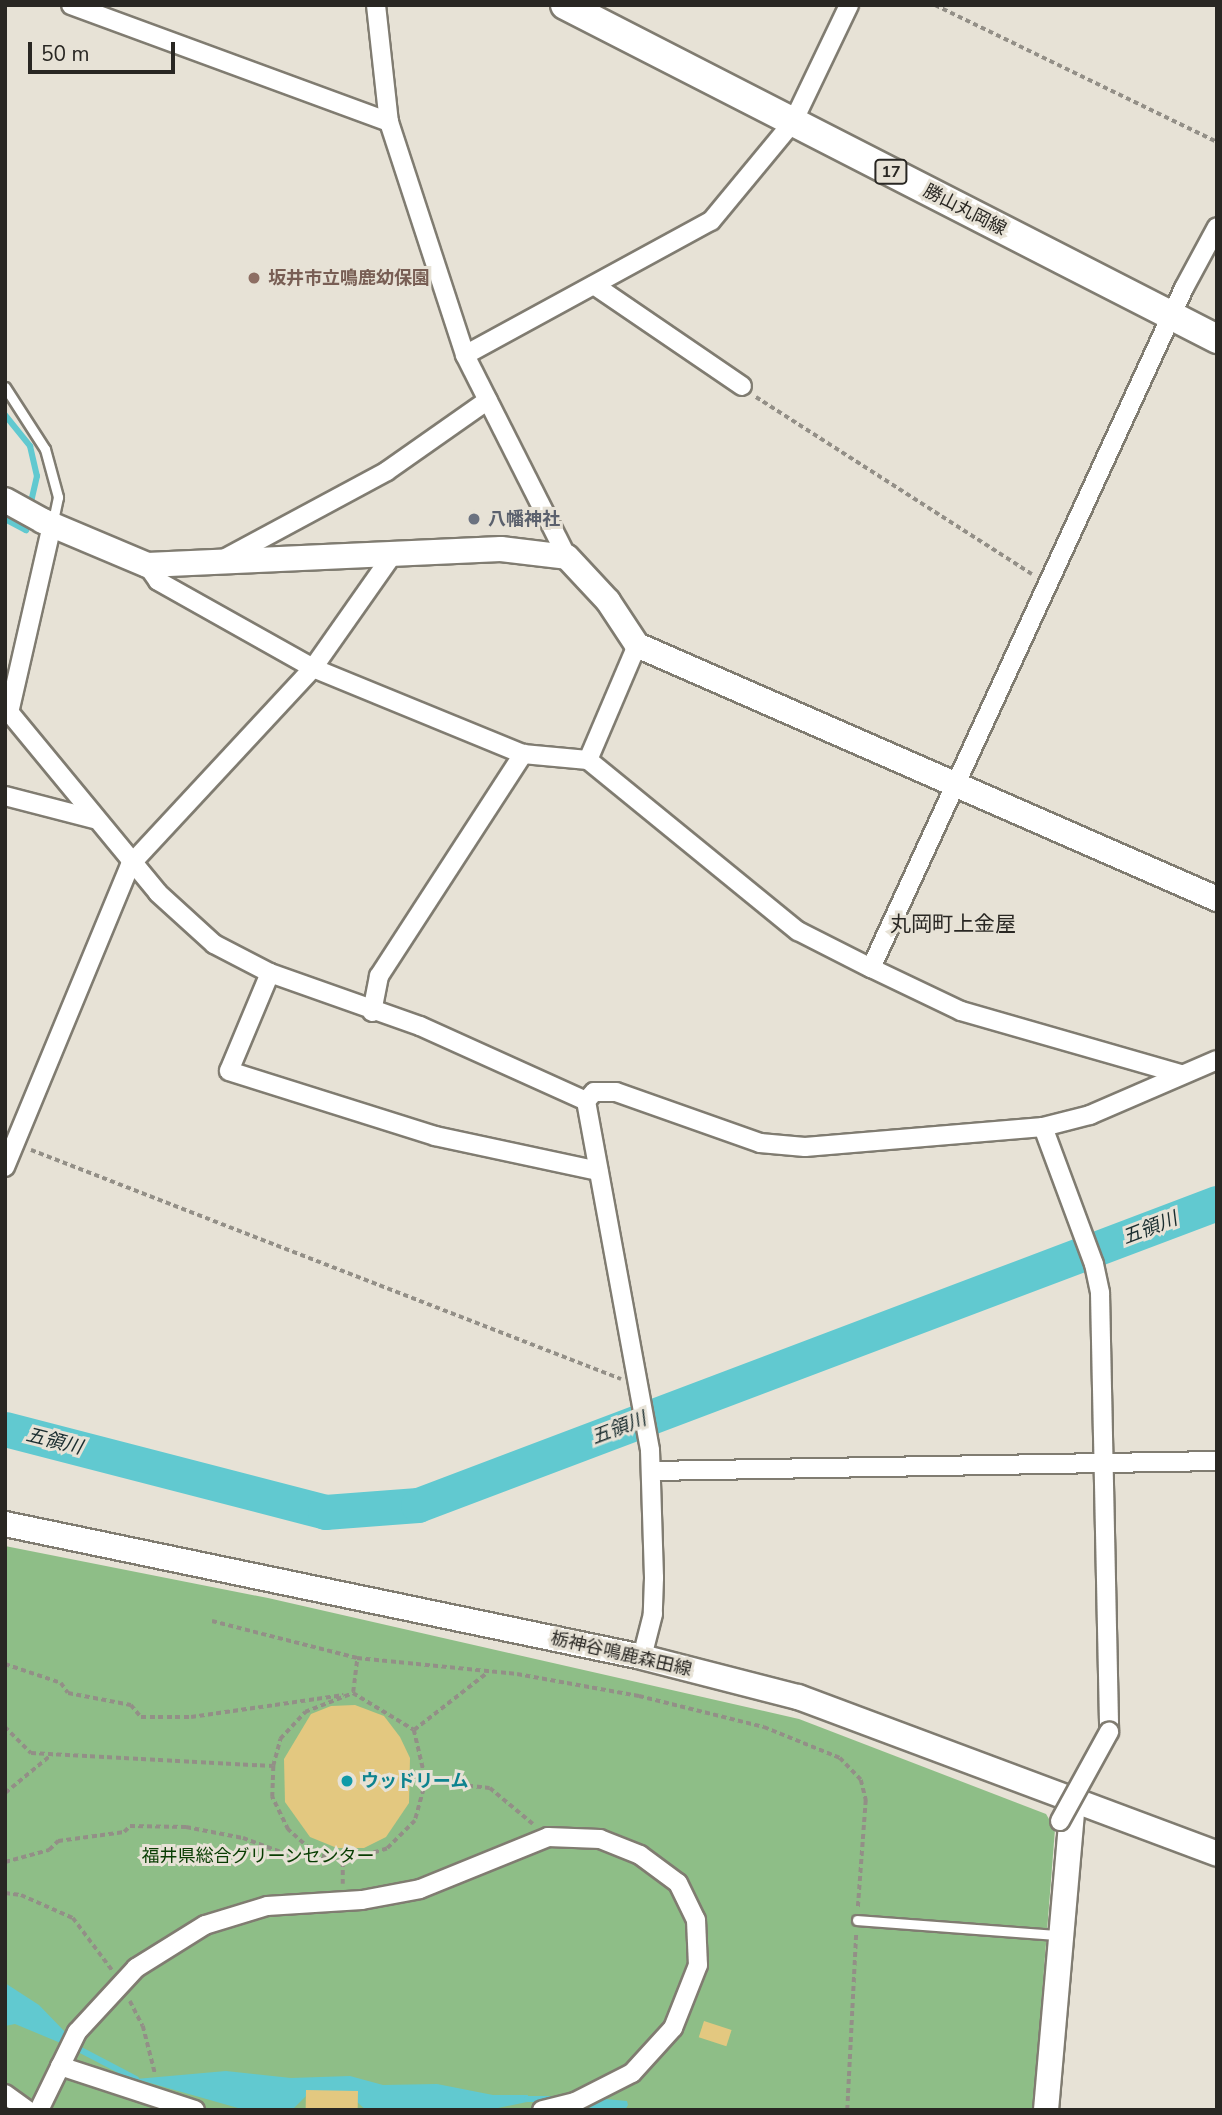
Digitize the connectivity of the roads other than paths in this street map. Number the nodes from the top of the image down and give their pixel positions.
1 (71, 5) edge
2 (376, 5) edge
3 (565, 5) edge
4 (849, 5) edge
5 (389, 121) junction
6 (793, 122) junction
7 (1217, 227) edge
8 (594, 285) junction
9 (1172, 316) junction
10 (1217, 339) edge
11 (465, 355) junction
12 (5, 387) edge
13 (744, 388) road end
14 (488, 400) junction
15 (5, 500) edge
16 (52, 525) junction
17 (393, 554) junction
18 (567, 557) junction
19 (219, 562) junction
20 (147, 565) junction
21 (637, 645) junction
22 (313, 668) junction
23 (8, 712) edge
24 (523, 754) junction
25 (588, 760) junction
26 (953, 786) junction
27 (5, 796) edge
28 (94, 819) junction
29 (130, 866) junction
30 (1217, 899) edge
31 (872, 968) junction
32 (270, 973) junction
33 (372, 1012) junction
34 (1217, 1060) edge
35 (1181, 1074) junction
36 (586, 1101) junction
37 (1042, 1127) junction
38 (10, 1142) edge
39 (5, 1167) edge
40 (598, 1171) junction
41 (1217, 1461) edge
42 (1104, 1465) junction
43 (652, 1471) junction
44 (5, 1524) edge
45 (642, 1657) junction
46 (1067, 1811) junction
47 (1217, 1854) edge
48 (857, 1920) road end
49 (1062, 1935) junction
50 (60, 2066) junction
51 (5, 2094) edge
52 (27, 2110) edge
53 (39, 2110) edge
54 (195, 2110) edge
55 (542, 2110) edge
56 (1046, 2110) edge

1 - 5 street
2 - 5 street
3 - 6 main road, 勝山丸岡線 / 17
4 - 6 street
5 - 11 street
6 - 8 street
6 - 9 main road, 勝山丸岡線 / 17
7 - 9 street
8 - 11 street
8 - 13 street
9 - 10 main road, 勝山丸岡線 / 17
9 - 26 street
11 - 14 street
12 - 16 lane
14 - 18 street
14 - 19 street
15 - 16 street
16 - 20 street
16 - 23 street
17 - 18 street
17 - 19 street
17 - 22 street
18 - 21 street
19 - 20 street
20 - 22 street
21 - 25 street
21 - 26 street
22 - 24 street
22 - 29 street
23 - 28 street
24 - 25 street
24 - 33 street
25 - 31 street
26 - 30 street
26 - 31 street
27 - 28 street
28 - 29 street
29 - 32 street
29 - 38 street
31 - 35 street
32 - 33 street
32 - 40 street
33 - 36 street
34 - 35 street
35 - 37 street
36 - 37 street
36 - 40 street
37 - 42 street
38 - 39 street
40 - 43 street
41 - 42 street
42 - 43 street
42 - 46 street, bridge
43 - 45 street
44 - 45 street, 栃神谷鳴鹿森田線
45 - 46 street, 栃神谷鳴鹿森田線
46 - 47 street, 栃神谷鳴鹿森田線
46 - 49 street
48 - 49 lane
49 - 56 street
50 - 53 street
50 - 54 street
50 - 55 street
51 - 52 street

